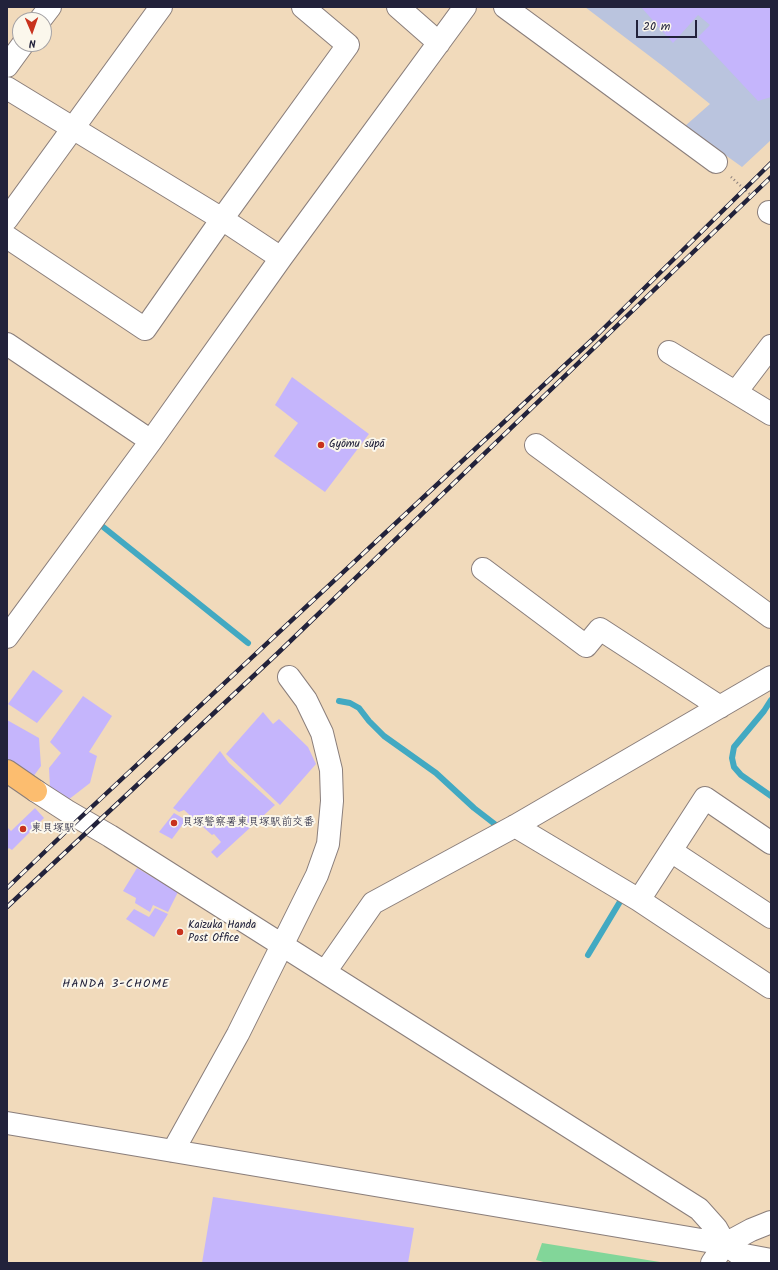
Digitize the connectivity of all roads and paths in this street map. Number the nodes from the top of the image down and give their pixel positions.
1 (161, 7) edge
2 (303, 7) edge
3 (398, 7) edge
4 (466, 7) edge
5 (505, 7) edge
6 (439, 43) junction
7 (17, 52) edge
8 (7, 66) edge
9 (7, 88) edge
10 (73, 128) junction
11 (716, 162) joint
12 (770, 213) edge
13 (7, 219) edge
14 (222, 219) junction
15 (7, 237) edge
16 (281, 258) junction
17 (7, 344) edge
18 (771, 346) edge
19 (669, 352) dead end
20 (736, 392) junction
21 (771, 414) edge
22 (151, 441) junction
23 (536, 445) dead end
24 (483, 569) dead end
25 (771, 617) edge
26 (7, 637) edge
27 (289, 677) dead end
28 (771, 677) edge
29 (720, 707) junction
30 (7, 771) edge
31 (36, 791) joint
32 (515, 826) junction
33 (771, 843) edge
34 (671, 851) junction
35 (639, 900) junction
36 (771, 917) edge
37 (282, 944) junction
38 (325, 972) junction
39 (771, 985) edge
40 (7, 1123) edge
41 (173, 1151) junction
42 (771, 1222) edge
43 (725, 1244) junction
44 (771, 1260) edge
45 (712, 1263) edge

1 - 10 street
2 - 14 street
3 - 6 street
4 - 6 street
5 - 11 street
6 - 16 street
7 - 8 street
9 - 10 street
10 - 13 street
10 - 14 street
11 - 12 path
14 - 15 street
14 - 16 street
16 - 22 street
17 - 22 street
18 - 20 street
19 - 20 street
20 - 21 street
22 - 26 street
23 - 25 street
24 - 29 street
27 - 37 street
28 - 29 street
29 - 32 street
30 - 31 main road
31 - 37 street
32 - 35 street
32 - 38 street
33 - 34 street
34 - 35 street
34 - 36 street
35 - 39 street
37 - 38 street
37 - 41 street
38 - 43 street
40 - 41 street
41 - 43 street
42 - 43 street
43 - 44 street
43 - 45 street

